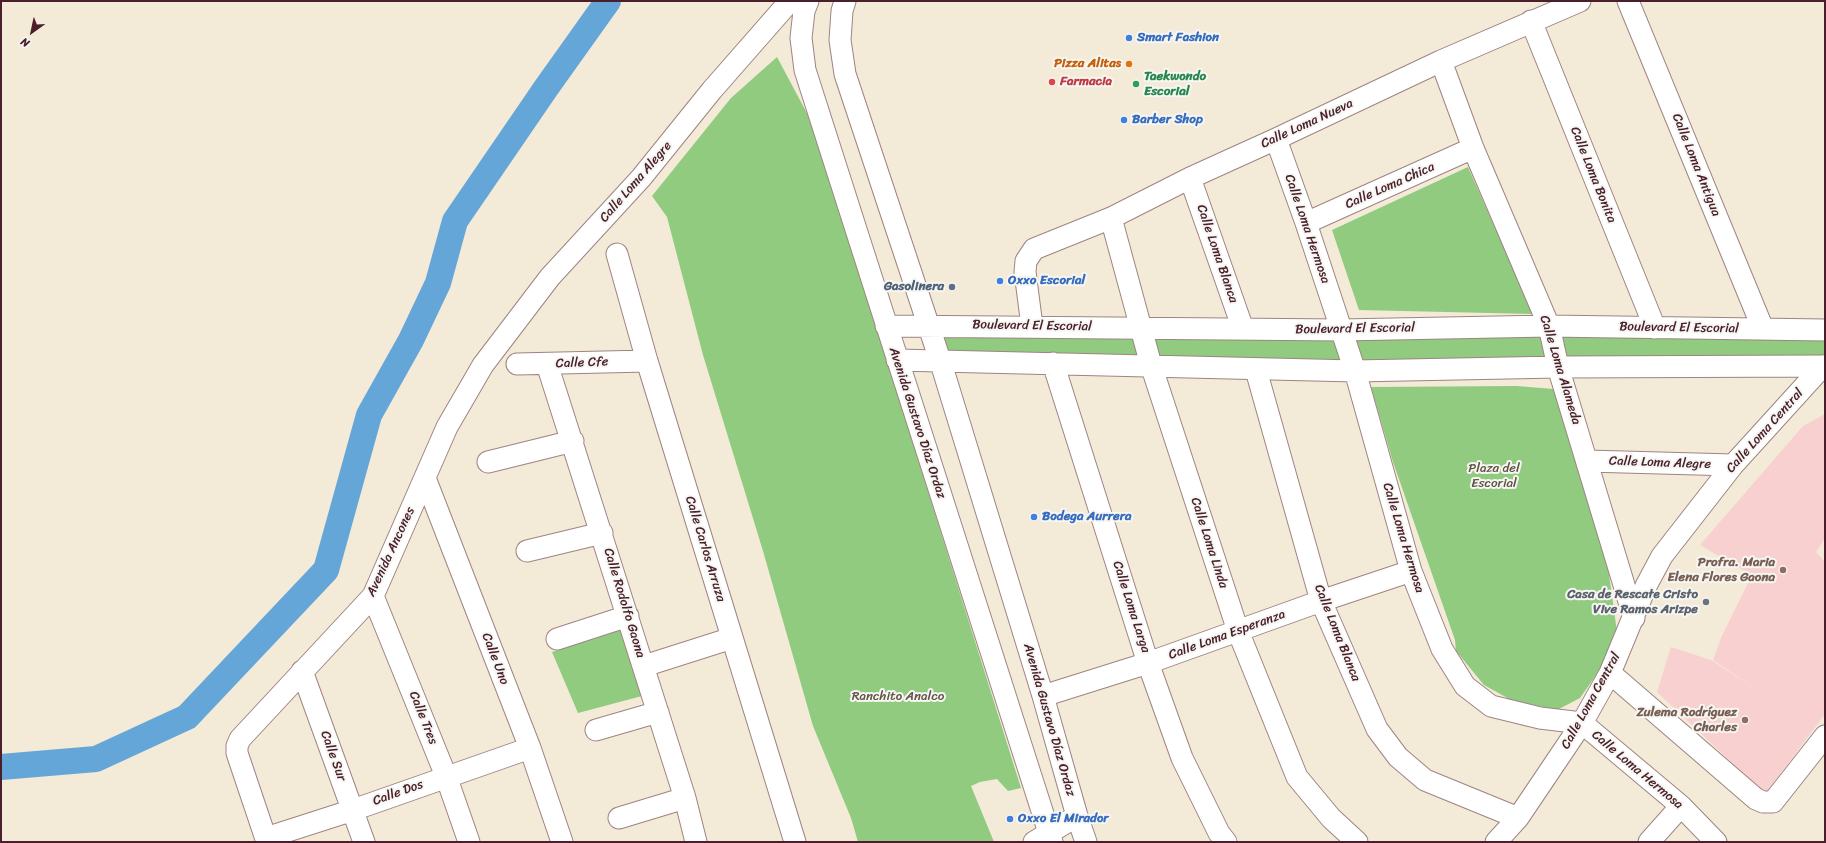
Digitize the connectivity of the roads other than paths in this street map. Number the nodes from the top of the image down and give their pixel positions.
1 (790, 1) edge
2 (808, 1) edge
3 (845, 1) edge
4 (1580, 1) edge
5 (1628, 1) edge
6 (1531, 21) junction
7 (1441, 61) junction
8 (1276, 140) junction
9 (1473, 148) junction
10 (1190, 178) junction
11 (1111, 218) junction
12 (1306, 223) junction
13 (617, 254) dead end
14 (929, 325) junction
15 (886, 326) junction
16 (1032, 326) junction
17 (1549, 326) junction
18 (1142, 328) junction
19 (1655, 328) junction
20 (1243, 330) junction
21 (1342, 330) junction
22 (1763, 330) junction
23 (1825, 330) edge
24 (897, 360) junction
25 (940, 360) junction
26 (647, 361) junction
27 (1053, 363) junction
28 (517, 364) dead end
29 (547, 364) junction
30 (483, 365) joint
31 (1151, 365) junction
32 (1824, 366) edge
33 (1558, 367) junction
34 (1256, 370) junction
35 (1355, 371) junction
36 (573, 441) junction
37 (1587, 461) junction
38 (488, 462) dead end
39 (1733, 465) junction
40 (425, 478) junction
41 (602, 533) junction
42 (527, 551) dead end
43 (1411, 571) junction
44 (373, 596) junction
45 (1321, 601) junction
46 (628, 616) junction
47 (1634, 618) junction
48 (1238, 631) junction
49 (732, 638) junction
50 (556, 639) dead end
51 (1148, 663) junction
52 (644, 666) junction
53 (302, 671) junction
54 (1610, 673) junction
55 (1043, 696) junction
56 (658, 712) junction
57 (1582, 723) junction
58 (596, 730) dead end
59 (1825, 736) edge
60 (530, 748) junction
61 (446, 776) junction
62 (685, 798) junction
63 (1681, 806) junction
64 (353, 810) junction
65 (1077, 816) junction
66 (619, 818) dead end
67 (1518, 818) junction
68 (1045, 839) edge
69 (267, 840) edge
70 (1082, 840) edge
71 (364, 842) edge
72 (469, 842) edge
73 (562, 842) edge
74 (696, 842) edge
75 (795, 842) edge
76 (1226, 842) edge
77 (1357, 842) edge
78 (1496, 842) edge
79 (1649, 842) edge
80 (1716, 842) edge

1 - 30 street, Calle Loma Alegre
2 - 15 street, Avenida Gustavo Díaz Ordaz
3 - 14 street, Avenida Gustavo Díaz Ordaz
4 - 6 street, Calle Loma Nueva
5 - 22 street, Calle Loma Antigua
6 - 7 street, Calle Loma Nueva
6 - 19 street, Calle Loma Bonita
7 - 8 street, Calle Loma Nueva
7 - 9 street, Calle Loma Alameda
8 - 10 street, Calle Loma Nueva
8 - 12 street, Calle Loma Hermosa
9 - 12 street, Calle Loma Chica
9 - 17 street, Calle Loma Alameda
10 - 11 street, Calle Loma Nueva
10 - 20 street, Calle Loma Blanca
11 - 16 street, Calle Loma Nueva
11 - 18 street, Calle Loma Linda
12 - 21 street, Calle Loma Hermosa
13 - 26 street, Calle Carlos Arruza
14 - 15 street, Boulevard El Escorial
14 - 16 street, Boulevard El Escorial
14 - 25 street, Avenida Gustavo Díaz Ordaz
15 - 24 street, Avenida Gustavo Díaz Ordaz
16 - 18 street, Boulevard El Escorial
17 - 19 street, Boulevard El Escorial
17 - 21 street, Boulevard El Escorial
17 - 33 street, Calle Loma Alameda
18 - 20 street, Boulevard El Escorial
18 - 31 street, Calle Loma Linda
19 - 22 street, Boulevard El Escorial
20 - 21 street, Boulevard El Escorial
21 - 35 street, Calle Loma Hermosa
22 - 23 street, Boulevard El Escorial
24 - 25 street
24 - 68 street, Avenida Gustavo Díaz Ordaz
25 - 27 street
25 - 55 street, Avenida Gustavo Díaz Ordaz
26 - 29 street, Calle Cfe
26 - 49 street, Calle Carlos Arruza
27 - 31 street
27 - 51 street, Calle Loma Larga
28 - 29 street, Calle Cfe
29 - 36 street, Calle Rodolfo Gaona
30 - 40 street, Avenida Ancones
31 - 34 street
31 - 48 street, Calle Loma Linda
32 - 33 street
32 - 39 street, Calle Loma Central
33 - 35 street
33 - 37 street, Calle Loma Alameda
34 - 35 street
34 - 45 street, Calle Loma Blanca
35 - 43 street, Calle Loma Hermosa
36 - 38 street
36 - 41 street, Calle Rodolfo Gaona
37 - 39 street, Calle Loma Alegre
37 - 47 street, Calle Loma Alameda
39 - 47 street, Calle Loma Central
40 - 44 street, Avenida Ancones
40 - 60 street, Calle Uno
41 - 42 street
41 - 46 street, Calle Rodolfo Gaona
43 - 45 street, Calle Loma Esperanza
43 - 57 street, Calle Loma Hermosa
44 - 53 street, Avenida Ancones
44 - 61 street, Calle Tres
45 - 48 street, Calle Loma Esperanza
45 - 67 street, Calle Loma Blanca
46 - 50 street
46 - 52 street, Calle Rodolfo Gaona
47 - 54 street, Calle Loma Central
48 - 51 street, Calle Loma Esperanza
48 - 77 street, Calle Loma Linda
49 - 52 street
49 - 75 street, Calle Carlos Arruza
51 - 55 street, Calle Loma Esperanza
51 - 76 street, Calle Loma Larga
52 - 56 street, Calle Rodolfo Gaona
53 - 64 street, Calle Sur
53 - 69 street, Avenida Ancones
54 - 57 street, Calle Loma Central
54 - 59 street
55 - 65 street, Avenida Gustavo Díaz Ordaz
56 - 58 street
56 - 62 street, Calle Rodolfo Gaona
57 - 63 street, Calle Loma Hermosa
57 - 67 street, Calle Loma Central
60 - 61 street, Calle Dos
60 - 73 street, Calle Uno
61 - 64 street, Calle Dos
61 - 72 street, Calle Tres
62 - 66 street
62 - 74 street, Calle Rodolfo Gaona
63 - 79 street
63 - 80 street, Calle Loma Hermosa
64 - 69 street, Calle Dos
64 - 71 street, Calle Sur
65 - 68 street
65 - 70 street, Avenida Gustavo Díaz Ordaz
67 - 78 street, Calle Loma Central

